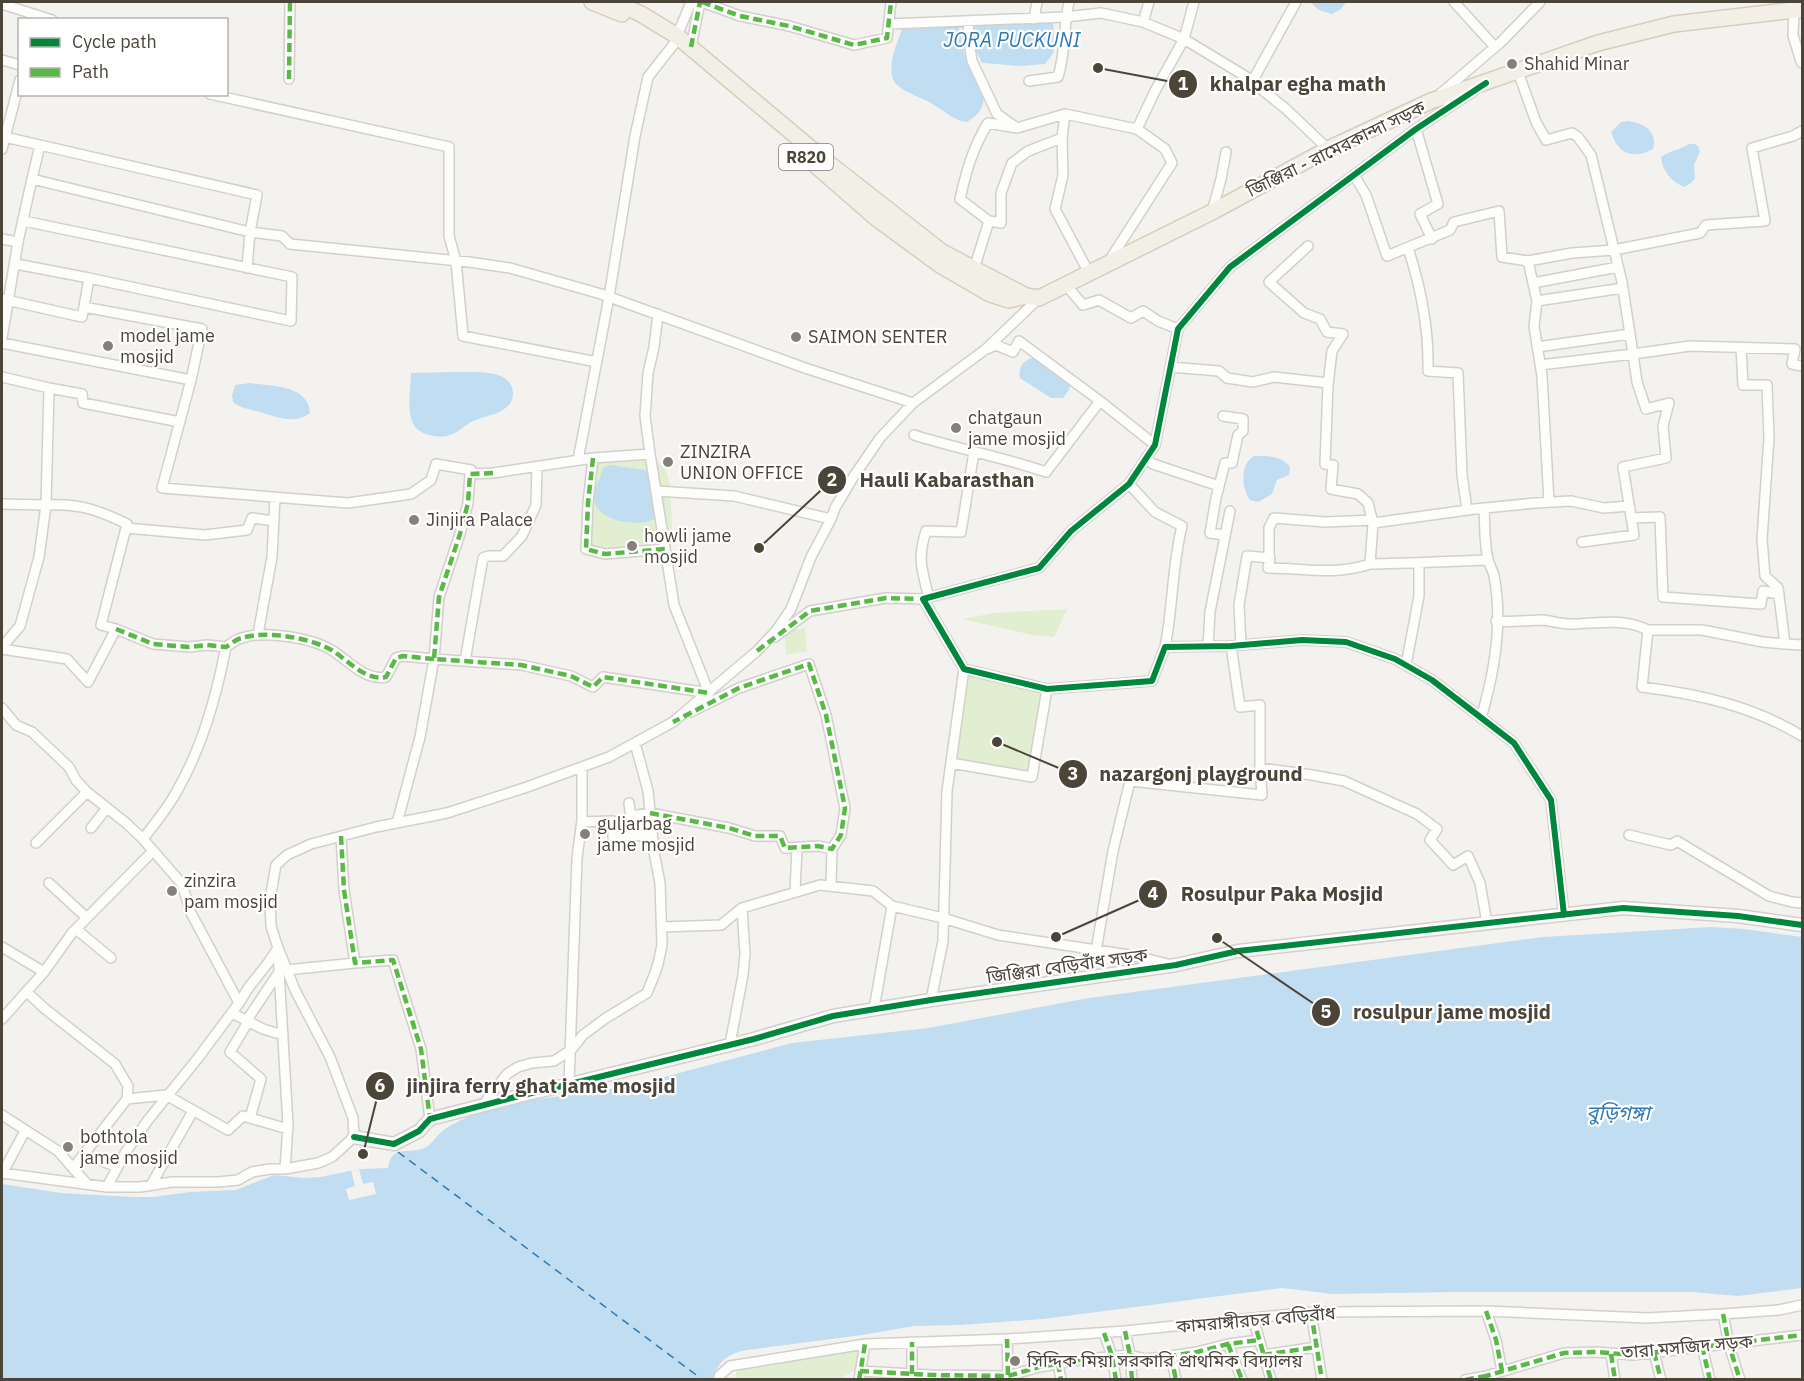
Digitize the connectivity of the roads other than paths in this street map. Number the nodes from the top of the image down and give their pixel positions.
1 (290, 2) edge
2 (592, 2) edge
3 (614, 2) edge
4 (691, 2) edge
5 (701, 2) edge
6 (891, 2) edge
7 (1036, 2) edge
8 (1069, 2) edge
9 (1149, 2) edge
10 (1194, 2) edge
11 (1296, 2) edge
12 (1455, 2) edge
13 (1540, 2) edge
14 (2, 4) edge
15 (1796, 7) edge
16 (36, 17) edge
17 (1065, 17) junction
18 (1034, 19) junction
19 (969, 22) junction
20 (1143, 22) junction
21 (889, 24) junction
22 (1184, 39) junction
23 (676, 40) junction
24 (691, 47) junction
25 (1495, 47) junction
26 (2, 60) edge
27 (1803, 63) edge
28 (18, 64) edge
29 (1518, 72) junction
30 (721, 78) junction
31 (289, 80) dead end
32 (1029, 81) dead end
33 (1252, 82) junction
34 (1486, 83) junction
35 (18, 87) edge
36 (219, 96) edge
37 (1431, 102) junction
38 (1065, 114) junction
39 (1017, 128) junction
40 (1137, 129) junction
41 (1416, 129) junction
42 (1803, 131) edge
43 (4, 137) junction
44 (1062, 138) junction
45 (40, 145) junction
46 (2, 149) edge
47 (1328, 149) junction
48 (1226, 152) dead end
49 (1354, 176) junction
50 (32, 179) junction
51 (1212, 212) junction
52 (24, 221) junction
53 (989, 221) junction
54 (250, 232) junction
55 (2, 239) edge
56 (1431, 239) junction
57 (18, 242) junction
58 (1308, 246) dead end
59 (1408, 248) junction
60 (1614, 250) junction
61 (456, 261) junction
62 (1528, 261) junction
63 (1107, 263) junction
64 (16, 264) junction
65 (1618, 267) junction
66 (247, 268) junction
67 (974, 269) junction
68 (1089, 273) junction
69 (89, 278) junction
70 (1533, 283) junction
71 (1066, 285) junction
72 (1623, 288) junction
73 (609, 297) junction
74 (1032, 297) junction
75 (5, 300) edge
76 (1537, 301) junction
77 (84, 308) junction
78 (658, 314) junction
79 (1178, 329) junction
80 (1630, 334) junction
81 (2, 338) edge
82 (2, 343) edge
83 (1538, 347) junction
84 (1741, 348) junction
85 (986, 349) junction
86 (1633, 354) junction
87 (597, 362) junction
88 (1540, 365) junction
89 (1803, 366) edge
90 (1170, 367) junction
91 (2, 377) edge
92 (191, 380) junction
93 (1328, 383) junction
94 (49, 388) junction
95 (1100, 401) junction
96 (914, 403) junction
97 (1223, 417) dead end
98 (180, 422) junction
99 (914, 435) dead end
100 (1155, 445) junction
101 (974, 452) junction
102 (650, 454) junction
103 (593, 458) junction
104 (1146, 459) junction
105 (578, 460) junction
106 (537, 467) junction
107 (470, 474) junction
108 (1129, 484) junction
109 (1219, 486) junction
110 (657, 490) junction
111 (275, 498) junction
112 (1549, 502) junction
113 (2, 504) edge
114 (46, 505) junction
115 (1629, 506) junction
116 (1484, 508) junction
117 (1467, 510) junction
118 (1230, 512) dead end
119 (1631, 518) junction
120 (831, 519) junction
121 (274, 521) junction
122 (1373, 522) junction
123 (126, 528) junction
124 (1224, 535) junction
125 (1582, 542) dead end
126 (665, 549) junction
127 (1269, 558) junction
128 (1488, 560) junction
129 (1370, 564) junction
130 (1419, 564) junction
131 (1779, 594) junction
132 (926, 598) junction
133 (1496, 621) junction
134 (116, 629) junction
135 (1648, 630) junction
136 (258, 634) junction
137 (1785, 644) junction
138 (1236, 645) junction
139 (1803, 645) edge
140 (1208, 646) junction
141 (226, 647) junction
142 (1165, 647) junction
143 (2, 648) edge
144 (757, 651) junction
145 (435, 659) junction
146 (465, 661) junction
147 (1406, 665) junction
148 (964, 669) junction
149 (1047, 689) junction
150 (709, 693) junction
151 (2, 708) edge
152 (1481, 718) junction
153 (673, 722) junction
154 (1803, 736) edge
155 (635, 743) junction
156 (951, 763) junction
157 (582, 767) junction
158 (1260, 768) junction
159 (87, 792) junction
160 (629, 803) dead end
161 (107, 808) junction
162 (650, 813) junction
163 (631, 816) junction
164 (582, 822) junction
165 (397, 823) junction
166 (91, 828) dead end
167 (652, 834) junction
168 (1629, 835) dead end
169 (341, 836) junction
170 (633, 836) junction
171 (143, 839) junction
172 (36, 843) dead end
173 (797, 848) junction
174 (832, 849) junction
175 (153, 851) junction
176 (49, 883) dead end
177 (831, 886) junction
178 (795, 892) junction
179 (1803, 903) edge
180 (892, 906) junction
181 (742, 908) junction
182 (1564, 915) junction
183 (87, 918) junction
184 (943, 918) junction
185 (1486, 923) junction
186 (1803, 925) edge
187 (662, 927) junction
188 (76, 929) junction
189 (2, 947) edge
190 (278, 948) junction
191 (1096, 951) junction
192 (111, 958) dead end
193 (355, 963) junction
194 (1176, 965) junction
195 (283, 971) junction
196 (44, 972) junction
197 (27, 992) junction
198 (931, 1000) junction
199 (239, 1003) junction
200 (874, 1009) junction
201 (232, 1013) junction
202 (2, 1019) edge
203 (248, 1021) junction
204 (283, 1035) junction
205 (730, 1044) junction
206 (571, 1050) junction
207 (569, 1084) junction
208 (166, 1095) junction
209 (127, 1099) junction
210 (483, 1105) junction
211 (193, 1111) junction
212 (2, 1116) edge
213 (250, 1118) junction
214 (430, 1119) junction
215 (288, 1128) junction
216 (25, 1131) junction
217 (354, 1137) junction
218 (84, 1154) junction
219 (117, 1167) junction
220 (73, 1168) junction
221 (285, 1169) junction
222 (2, 1174) edge
223 (87, 1184) junction
224 (151, 1185) junction
225 (107, 1187) junction
226 (1803, 1305) edge
227 (1486, 1311) junction
228 (1311, 1312) junction
229 (1723, 1314) junction
230 (1253, 1318) junction
231 (1125, 1331) junction
232 (1104, 1333) junction
233 (1803, 1335) edge
234 (1007, 1339) junction
235 (1259, 1340) junction
236 (912, 1342) junction
237 (865, 1344) junction
238 (1228, 1344) junction
239 (1728, 1345) junction
240 (1702, 1346) junction
241 (1316, 1347) junction
242 (1654, 1352) junction
243 (1263, 1354) junction
244 (1611, 1354) junction
245 (1130, 1355) junction
246 (1112, 1356) junction
247 (1171, 1356) junction
248 (1058, 1364) junction
249 (1502, 1371) junction
250 (912, 1374) junction
251 (860, 1375) edge
252 (1026, 1375) edge
253 (1008, 1376) junction
254 (931, 1377) edge
255 (979, 1378) edge
256 (1486, 1378) edge
257 (719, 1380) edge
258 (1061, 1380) edge
259 (1116, 1380) edge
260 (1132, 1380) edge
261 (1176, 1380) edge
262 (1242, 1380) edge
263 (1271, 1380) edge
264 (1322, 1380) edge
265 (1465, 1380) edge
266 (1615, 1380) edge
267 (1661, 1380) edge
268 (1710, 1380) edge
269 (1740, 1380) edge

1 - 31 street
2 - 23 main road, জিঞ্জিরা - রামেরকান্দা সড়ক / R820
3 - 23 main road, জিঞ্জিরা - রামেরকান্দা সড়ক / R820
4 - 23 street
5 - 21 street
5 - 24 street
6 - 21 street
7 - 18 street
8 - 17 street
9 - 20 street
10 - 22 street
11 - 33 street
12 - 25 street
13 - 25 street
14 - 16 street
15 - 27 street
15 - 29 main road, জিঞ্জিরা - রামেরকান্দা সড়ক / R820
17 - 18 street
17 - 20 street
17 - 32 street
18 - 19 street
19 - 21 street
19 - 39 street
20 - 22 street
22 - 33 street
22 - 40 street
23 - 24 main road, জিঞ্জিরা - রামেরকান্দা সড়ক / R820
23 - 30 main road, জিঞ্জিরা - রামেরকান্দা সড়ক / R820
23 - 73 street
24 - 30 main road, জিঞ্জিরা - রামেরকান্দা সড়ক / R820
25 - 37 street
26 - 28 street
29 - 34 main road, জিঞ্জিরা - রামেরকান্দা সড়ক / R820
29 - 60 street
30 - 67 main road, জিঞ্জিরা - রামেরকান্দা সড়ক / R820
30 - 74 main road, জিঞ্জিরা - রামেরকান্দা সড়ক / R820
33 - 47 street
34 - 37 main road, জিঞ্জিরা - রামেরকান্দা সড়ক / R820
34 - 41 street
35 - 43 street
36 - 61 street
37 - 47 main road, জিঞ্জিরা - রামেরকান্দা সড়ক / R820
38 - 39 street
38 - 40 street
38 - 44 street
39 - 53 street
40 - 63 street
41 - 49 street
41 - 56 street
42 - 60 street
43 - 45 street
43 - 46 street
44 - 53 street
44 - 68 street
45 - 50 street
45 - 54 street
47 - 51 main road, জিঞ্জিরা - রামেরকান্দা সড়ক / R820
48 - 51 street
49 - 59 street
49 - 79 street
50 - 52 street
50 - 54 street
51 - 63 main road, জিঞ্জিরা - রামেরকান্দা সড়ক / R820
52 - 57 street
52 - 66 street
53 - 67 street
54 - 61 street
54 - 66 street
55 - 57 street
56 - 59 street
56 - 62 street
57 - 64 street
58 - 93 street
59 - 117 street
60 - 62 street
60 - 65 street
61 - 73 street
61 - 87 street
62 - 70 street
63 - 68 main road, জিঞ্জিরা - রামেরকান্দা সড়ক / R820
64 - 69 street
64 - 75 street
65 - 70 street
65 - 72 street
66 - 69 street
67 - 74 main road, জিঞ্জিরা - রামেরকান্দা সড়ক / R820
68 - 71 main road, জিঞ্জিরা - রামেরকান্দা সড়ক / R820
69 - 77 street
70 - 76 street
71 - 74 main road, জিঞ্জিরা - রামেরকান্দা সড়ক / R820
71 - 79 street
72 - 76 street
72 - 80 street
73 - 78 street
73 - 87 street
74 - 85 street
75 - 77 street
75 - 81 street
76 - 83 street
77 - 92 street
78 - 96 street
78 - 102 street
79 - 90 street
80 - 83 street
80 - 86 street
82 - 92 street
83 - 88 street
84 - 86 street
84 - 89 street
84 - 131 street
85 - 95 street
85 - 96 street
86 - 88 street
86 - 115 street
87 - 105 street
88 - 112 street
90 - 93 street
90 - 100 street
91 - 94 street
92 - 98 street
93 - 122 street
94 - 98 street
94 - 114 street
95 - 100 street
95 - 101 street
96 - 120 street
97 - 109 street
98 - 111 street
99 - 101 street
100 - 104 street
101 - 132 street
102 - 103 street
102 - 110 street
103 - 105 street
103 - 126 street
104 - 108 street
104 - 109 street
105 - 106 street
106 - 107 street
106 - 146 street
107 - 111 street
107 - 145 street
108 - 132 street
108 - 142 street
109 - 124 street
110 - 120 street
110 - 126 street
111 - 121 street
112 - 115 street
112 - 116 street
113 - 114 street
114 - 123 street
114 - 143 street
115 - 119 street
116 - 117 street
116 - 128 street
117 - 122 street
118 - 124 street
119 - 125 street
119 - 131 street
120 - 144 street
121 - 123 street
121 - 136 street
122 - 127 street
122 - 129 street
123 - 134 street
124 - 140 street
126 - 150 street
127 - 129 street
127 - 138 street
128 - 130 street
128 - 133 street
129 - 130 street
130 - 147 street
131 - 137 street
132 - 144 street
132 - 148 street
133 - 135 street
133 - 152 street
134 - 141 street
134 - 143 street
135 - 137 street
135 - 154 street
136 - 141 street
136 - 145 street
137 - 139 street
138 - 140 street
138 - 147 street
138 - 158 street
140 - 142 street
141 - 171 street
142 - 149 street
144 - 150 street
145 - 146 street
145 - 165 street
146 - 150 street
147 - 152 street
148 - 149 street
148 - 156 street
149 - 156 street
150 - 153 street
151 - 159 street
152 - 182 street
153 - 155 street
153 - 174 street
155 - 157 street
155 - 162 street
156 - 184 street
157 - 164 street
157 - 165 street
158 - 185 street
158 - 191 street
159 - 161 street
159 - 172 street
160 - 163 street
161 - 166 street
161 - 171 street
162 - 163 street
162 - 167 street
162 - 173 street
163 - 170 street
164 - 170 street
164 - 206 street
165 - 169 street
167 - 170 street
167 - 187 street
168 - 179 street
169 - 190 street
169 - 193 street
171 - 175 street
173 - 174 street
173 - 178 street
174 - 177 street
175 - 183 street
175 - 199 street
176 - 183 street
177 - 178 street
177 - 180 street
178 - 181 street
180 - 184 street
180 - 200 street
181 - 187 street
181 - 205 street
182 - 185 street, জিঞ্জিরা বেড়িবাঁধ সড়ক
182 - 186 street, জিঞ্জিরা বেড়িবাঁধ সড়ক
183 - 188 street
184 - 191 street
184 - 198 street
185 - 194 street, জিঞ্জিরা বেড়িবাঁধ সড়ক
187 - 206 street
188 - 192 street
188 - 196 street
189 - 196 street
190 - 195 street
190 - 199 street
191 - 194 street
193 - 195 street
193 - 214 street
194 - 198 street, জিঞ্জিরা বেড়িবাঁধ সড়ক
195 - 203 street
195 - 204 street
195 - 217 street
196 - 197 street
197 - 202 street
197 - 209 street
198 - 200 street, জিঞ্জিরা বেড়িবাঁধ সড়ক
199 - 201 street
200 - 205 street, জিঞ্জিরা বেড়িবাঁধ সড়ক
201 - 203 street
201 - 208 street
203 - 204 street
203 - 213 street
204 - 215 street
205 - 207 street, জিঞ্জিরা বেড়িবাঁধ সড়ক
206 - 207 street
206 - 210 street
207 - 210 street, জিঞ্জিরা বেড়িবাঁধ সড়ক
208 - 209 street
208 - 211 street
208 - 219 street
209 - 218 street
210 - 214 street, জিঞ্জিরা বেড়িবাঁধ সড়ক
211 - 213 street
211 - 224 street
212 - 216 street
213 - 215 street
214 - 217 street, জিঞ্জিরা বেড়িবাঁধ সড়ক
215 - 221 street
216 - 220 street
216 - 222 street
217 - 221 street
218 - 219 street
218 - 220 street
219 - 225 street
220 - 223 street
221 - 224 street
222 - 223 street
223 - 225 street
224 - 225 street
226 - 229 street, কামরাঙ্গীরচর বেড়িবাঁধ
227 - 228 street, কামরাঙ্গীরচর বেড়িবাঁধ
227 - 229 street, কামরাঙ্গীরচর বেড়িবাঁধ
227 - 249 street
228 - 230 street, কামরাঙ্গীরচর বেড়িবাঁধ
228 - 241 street
229 - 239 street
230 - 231 street, কামরাঙ্গীরচর বেড়িবাঁধ
230 - 235 street
231 - 232 street, কামরাঙ্গীরচর বেড়িবাঁধ
231 - 245 street
232 - 234 street, কামরাঙ্গীরচর বেড়িবাঁধ
232 - 246 street
233 - 239 street, তারা মসজিদ সড়ক
234 - 236 street, কামরাঙ্গীরচর বেড়িবাঁধ
234 - 253 street
235 - 238 street
235 - 243 street
236 - 237 street, কামরাঙ্গীরচর বেড়িবাঁধ
236 - 250 street
237 - 251 street
237 - 257 street, কামরাঙ্গীরচর বেড়িবাঁধ
238 - 247 street
238 - 262 street
239 - 240 street, তারা মসজিদ সড়ক
239 - 269 street
240 - 242 street, তারা মসজিদ সড়ক
240 - 268 street
241 - 243 street
241 - 264 street
242 - 244 street, তারা মসজিদ সড়ক
242 - 267 street
243 - 263 street
244 - 249 street, তারা মসজিদ সড়ক
244 - 266 street
245 - 246 street
245 - 247 street
245 - 260 street
246 - 248 street
246 - 259 street
247 - 261 street
248 - 252 street
248 - 258 street
249 - 256 street, তারা মসজিদ সড়ক
250 - 251 street
250 - 254 street
252 - 253 street
253 - 255 street
254 - 255 street
256 - 265 street, তারা মসজিদ সড়ক

